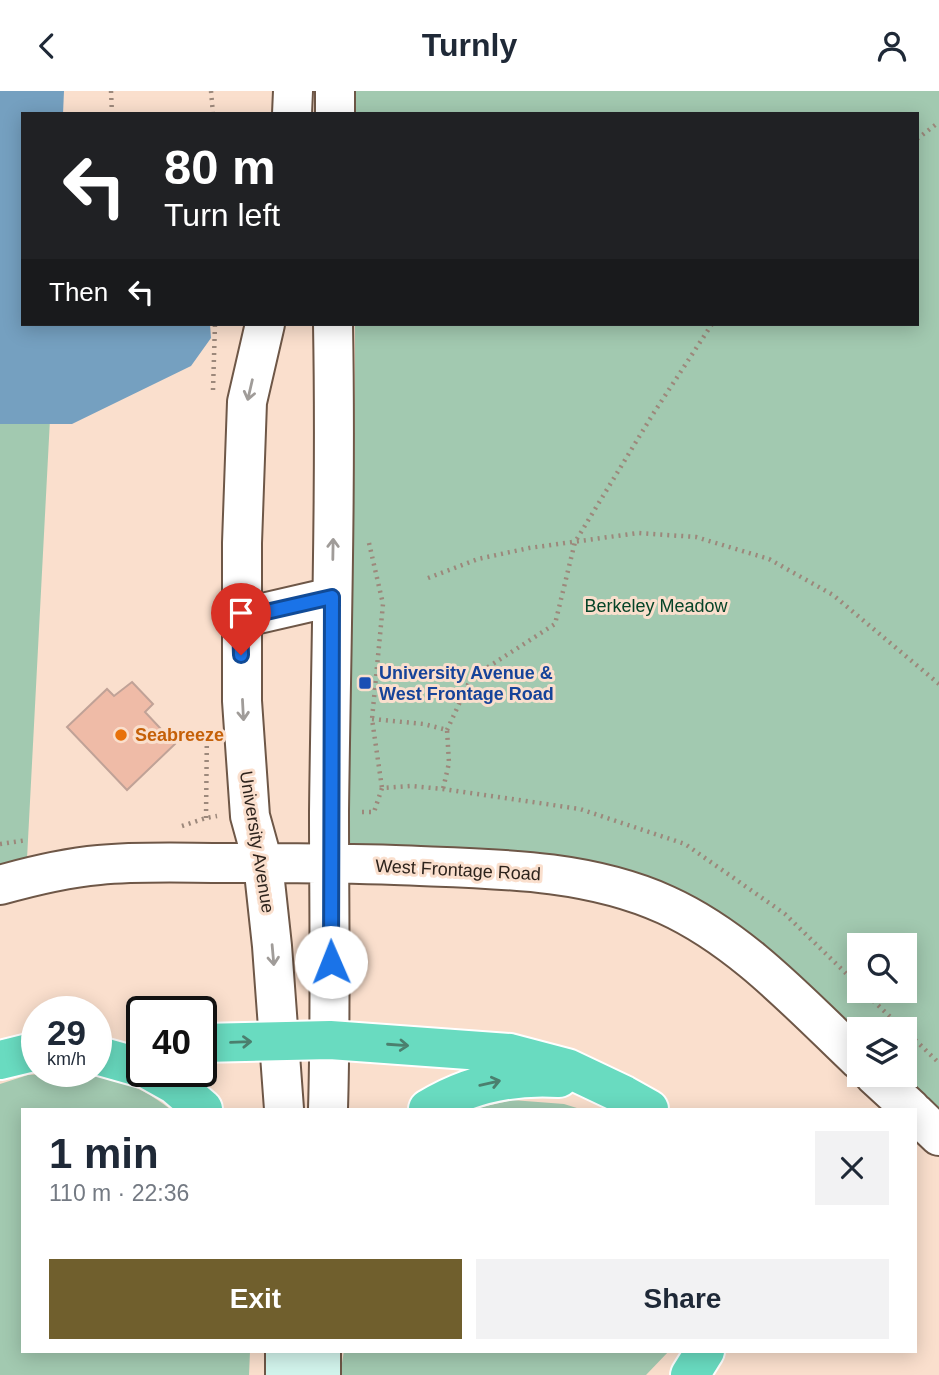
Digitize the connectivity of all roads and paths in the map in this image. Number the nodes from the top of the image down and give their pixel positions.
1 (111, 91) edge
2 (211, 91) edge
3 (293, 91) edge
4 (335, 91) edge
5 (112, 112) edge
6 (213, 112) edge
7 (292, 112) edge
8 (335, 112) edge
9 (939, 122) edge
10 (919, 137) edge
11 (215, 326) edge
12 (265, 326) edge
13 (333, 326) edge
14 (711, 326) edge
15 (212, 401) dead end
16 (367, 532) dead end
17 (576, 543) junction
18 (428, 578) dead end
19 (332, 597) junction
20 (240, 618) junction
21 (939, 684) edge
22 (372, 719) junction
23 (447, 730) junction
24 (382, 788) dead end
25 (443, 789) dead end
26 (263, 863) junction
27 (330, 863) junction
28 (0, 885) edge
29 (876, 1003) edge
30 (890, 1017) edge
31 (330, 1040) junction
32 (281, 1042) junction
33 (917, 1042) edge
34 (217, 1043) edge
35 (847, 1049) edge
36 (939, 1063) edge
37 (606, 1086) junction
38 (177, 1087) edge
39 (887, 1087) edge
40 (202, 1108) edge
41 (284, 1108) edge
42 (328, 1108) edge
43 (430, 1108) edge
44 (647, 1108) edge
45 (910, 1108) edge
46 (917, 1115) edge
47 (939, 1136) edge
48 (285, 1353) edge
49 (321, 1353) edge
50 (704, 1353) edge
51 (285, 1375) edge
52 (321, 1375) edge
53 (690, 1375) edge

1 - 5 path
2 - 6 path
3 - 7 street
4 - 8 street
9 - 10 path
11 - 15 path
12 -> 20 street, University Avenue
19 -> 13 street
14 - 17 path
16 - 22 path
17 - 18 path
17 - 21 path
17 - 23 path
19 - 20 street
19 - 27 street
20 -> 26 street, University Avenue
22 - 23 path
22 - 24 path
23 - 25 path
26 - 27 street, West Frontage Road
26 - 28 street, West Frontage Road
26 -> 32 street, University Avenue
27 - 31 street
27 - 35 street, West Frontage Road
29 - 30 path
31 - 32 highway
31 -> 37 highway
31 - 42 street
34 -> 32 highway
32 - 41 street, University Avenue
33 - 36 path
43 -> 37 highway
37 - 44 highway
38 - 40 highway
39 - 45 street
46 - 47 street
48 - 51 main road
49 - 52 main road
50 - 53 highway

